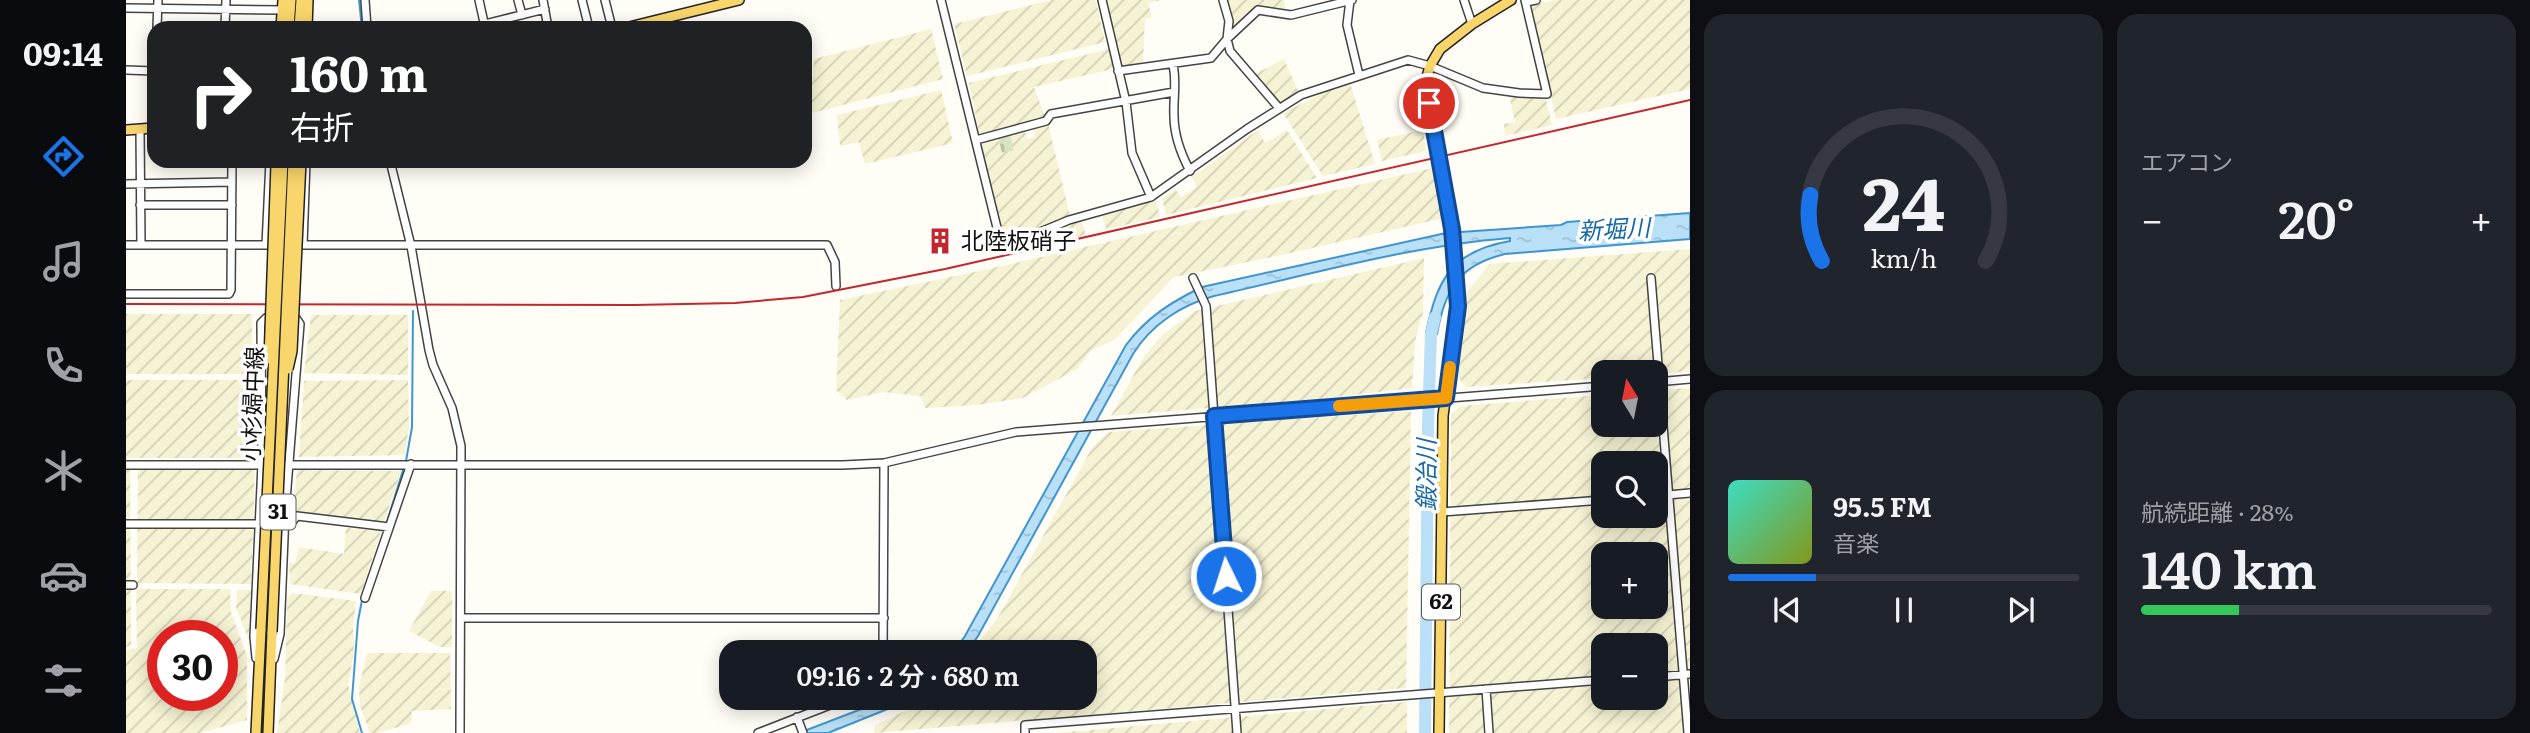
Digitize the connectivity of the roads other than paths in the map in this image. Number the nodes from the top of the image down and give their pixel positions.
1 (226, 0) edge
2 (290, 0) edge
3 (301, 0) edge
4 (308, 0) edge
5 (365, 0) edge
6 (479, 0) edge
7 (518, 0) edge
8 (543, 0) edge
9 (582, 0) edge
10 (605, 0) edge
11 (739, 0) edge
12 (942, 0) edge
13 (1102, 0) edge
14 (1223, 0) edge
15 (1351, 0) edge
16 (1464, 0) edge
17 (1497, 0) edge
18 (1511, 0) edge
19 (1536, 0) edge
20 (1525, 1) edge
21 (158, 4) edge
22 (282, 5) edge
23 (126, 8) edge
24 (225, 9) junction
25 (545, 9) junction
26 (1492, 10) junction
27 (522, 15) junction
28 (225, 21) edge
29 (289, 21) edge
30 (300, 21) edge
31 (307, 21) edge
32 (366, 21) edge
33 (484, 21) edge
34 (502, 21) edge
35 (547, 21) edge
36 (587, 21) edge
37 (610, 21) edge
38 (654, 21) edge
39 (1472, 24) junction
40 (1227, 38) junction
41 (1173, 65) junction
42 (1430, 65) junction
43 (126, 70) edge
44 (147, 71) edge
45 (1118, 71) junction
46 (1359, 75) junction
47 (1174, 92) junction
48 (1126, 102) junction
49 (1279, 108) junction
50 (147, 128) edge
51 (140, 129) junction
52 (126, 130) edge
53 (976, 140) junction
54 (232, 168) edge
55 (275, 168) edge
56 (276, 168) edge
57 (293, 168) edge
58 (301, 168) edge
59 (306, 168) edge
60 (392, 168) edge
61 (1190, 171) junction
62 (232, 182) junction
63 (126, 184) edge
64 (140, 184) junction
65 (1151, 197) junction
66 (140, 205) junction
67 (232, 205) junction
68 (126, 245) edge
69 (141, 245) junction
70 (231, 245) junction
71 (266, 245) junction
72 (303, 245) junction
73 (411, 246) junction
74 (1193, 278) dead end
75 (1651, 278) dead end
76 (836, 286) dead end
77 (126, 294) edge
78 (1656, 360) edge
79 (1690, 379) edge
80 (1668, 381) edge
81 (1591, 387) edge
82 (282, 391) junction
83 (1441, 398) junction
84 (1214, 416) junction
85 (1663, 438) edge
86 (884, 463) junction
87 (262, 464) junction
88 (291, 464) junction
89 (411, 464) junction
90 (461, 464) junction
91 (126, 465) edge
92 (1690, 493) edge
93 (1669, 495) junction
94 (1591, 501) edge
95 (1442, 512) junction
96 (285, 523) junction
97 (126, 524) edge
98 (259, 524) junction
99 (390, 527) junction
100 (365, 598) dead end
101 (461, 618) junction
102 (884, 618) junction
103 (883, 640) edge
104 (271, 669) junction
105 (258, 670) junction
106 (1687, 674) edge
107 (1668, 676) edge
108 (1591, 681) edge
109 (1486, 689) junction
110 (1438, 692) junction
111 (816, 710) edge
112 (1236, 710) junction
113 (797, 717) junction
114 (803, 732) edge
115 (256, 733) edge
116 (268, 733) edge
117 (460, 733) edge
118 (758, 733) edge
119 (1025, 733) edge
120 (1237, 733) edge
121 (1439, 733) edge
122 (1489, 733) edge
123 (1688, 733) edge

1 - 24 street
2 - 29 main road
3 - 30 main road
4 - 31 main road
5 - 32 street
6 - 33 street
7 - 27 street
8 - 25 street
9 - 36 street
10 - 37 street
11 - 38 main road
12 - 53 street
13 - 45 street
14 - 40 street
15 - 40 street
15 - 46 street
16 - 39 street
17 - 26 street
18 - 26 main road
19 - 20 street
20 - 42 street
21 - 23 street
21 - 24 street
22 - 24 street
24 - 28 street
25 - 27 street
25 - 35 street
26 - 39 main road
27 - 34 street
39 - 42 main road
40 - 41 street
40 - 49 street
41 - 45 street
41 - 47 street
42 - 46 street
42 - 83 main road, 62
43 - 44 street
45 - 48 street
46 - 49 street
47 - 48 street
47 - 61 street
48 - 53 street
48 - 65 street
49 - 61 street
50 - 51 main road
51 - 52 main road
51 - 64 street
53 - 65 street
54 - 62 street
55 - 71 street
56 - 105 main road, 小杉婦中線 / 31, bridge
57 - 82 main road, 小杉婦中線 / 31, bridge
58 - 82 main road, 31, bridge
59 - 72 street
60 - 73 street
61 - 65 street
62 - 64 street
62 - 67 street
63 - 64 street
64 - 66 street
66 - 67 street
66 - 69 street
67 - 70 street
68 - 69 street
69 - 70 street
70 - 71 street
70 - 77 street
71 - 72 street
72 - 73 street
73 - 76 street
73 - 90 street
74 - 84 street
75 - 78 street
79 - 80 street
81 - 83 street
82 - 104 main road, 小杉婦中線 / 31, bridge
83 - 84 street
83 - 95 main road, 62
84 - 86 street
84 - 112 street
85 - 93 street
86 - 90 street
86 - 102 street
87 - 88 street
87 - 88 street
87 - 91 street
87 - 98 street
88 - 89 street
88 - 96 street
89 - 90 street
89 - 99 street
90 - 101 street
92 - 93 street
93 - 106 street
94 - 95 street
95 - 110 main road, 62
96 - 99 street
96 - 104 street
97 - 98 street
98 - 105 street
99 - 100 street
101 - 102 street
101 - 117 street
102 - 103 street
104 - 116 main road, 小杉婦中線 / 31
105 - 115 main road, 小杉婦中線 / 31
106 - 107 street
106 - 123 street
108 - 109 street
109 - 110 street
109 - 122 street
110 - 112 street
110 - 121 main road, 62
111 - 113 street
112 - 119 street
112 - 120 street
113 - 114 street
113 - 118 street

